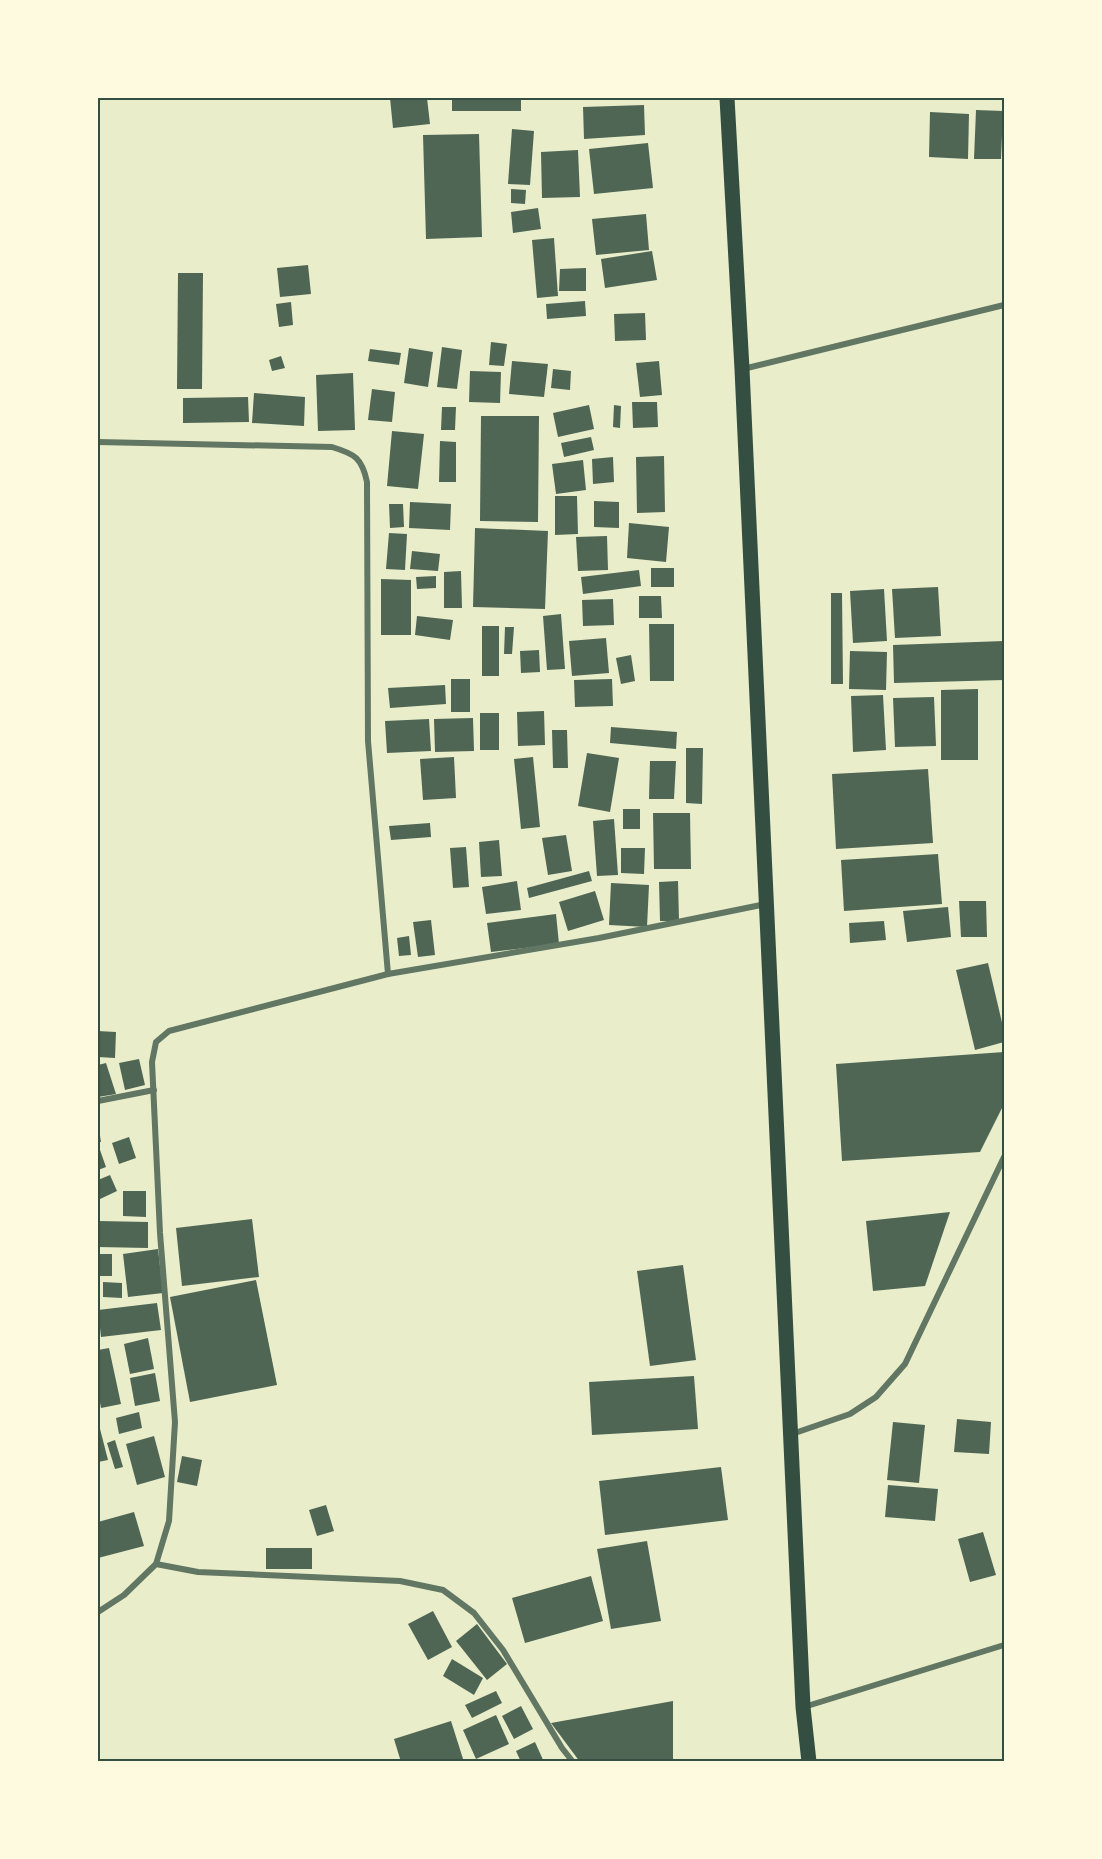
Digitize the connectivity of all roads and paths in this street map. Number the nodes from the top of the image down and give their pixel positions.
1 (727, 98) edge
2 (1005, 305) edge
3 (742, 369) junction
4 (98, 442) edge
5 (767, 904) junction
6 (388, 974) junction
7 (154, 1090) junction
8 (98, 1101) edge
9 (1005, 1157) edge
10 (792, 1434) junction
11 (156, 1564) junction
12 (98, 1612) edge
13 (1005, 1645) edge
14 (803, 1707) junction
15 (573, 1761) edge
16 (809, 1761) edge

1 - 3 main road
2 - 3 street
3 - 5 main road
4 - 6 street
5 - 6 street
5 - 10 main road
6 - 7 street
7 - 8 street
7 - 11 street
9 - 10 street
10 - 14 main road
11 - 12 street
11 - 15 street
13 - 14 street
14 - 16 main road

